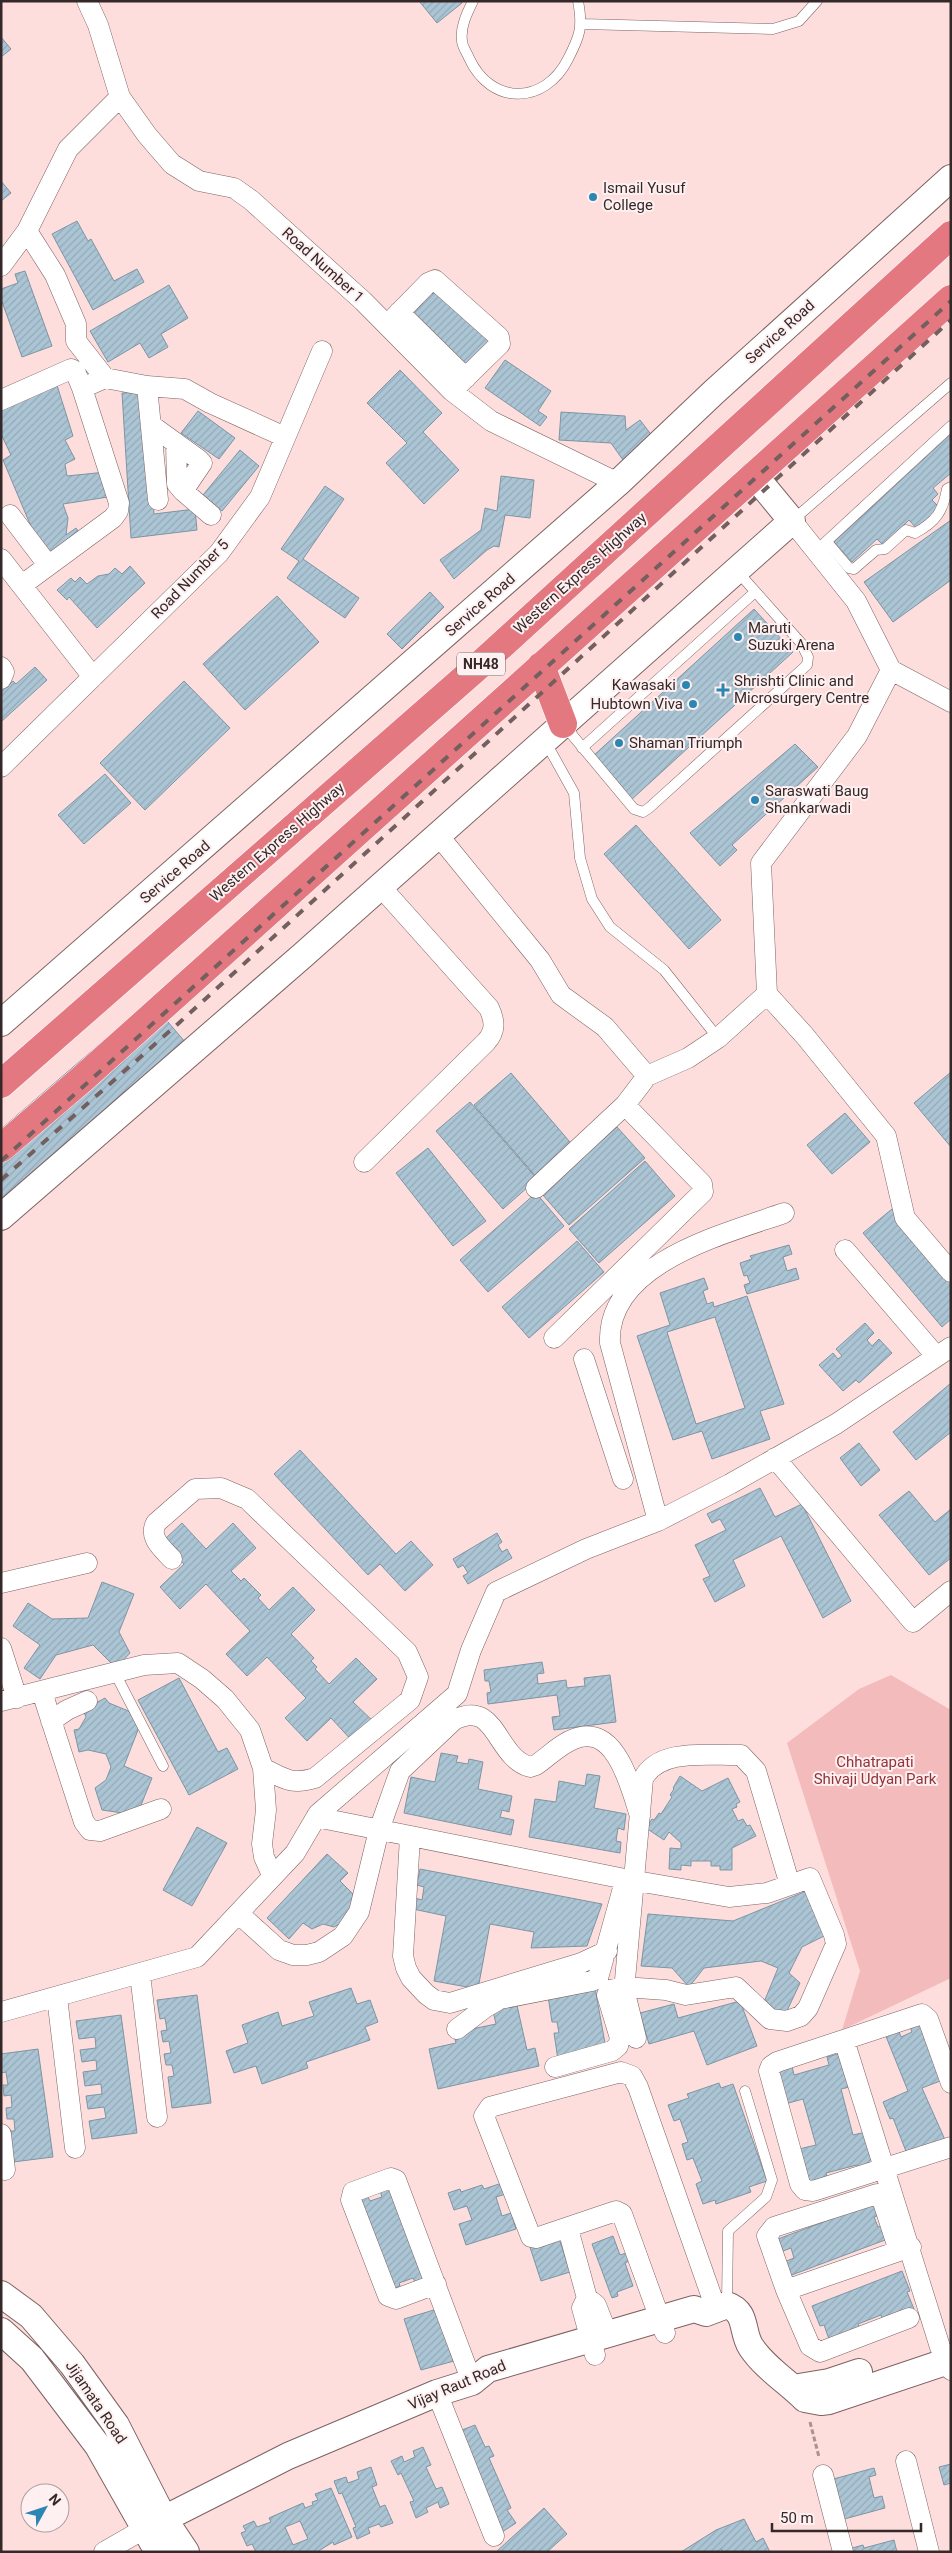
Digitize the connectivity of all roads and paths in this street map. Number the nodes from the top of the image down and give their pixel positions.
1 (86, 1) edge
2 (473, 1) edge
3 (578, 1) edge
4 (818, 1) edge
5 (582, 24) junction
6 (120, 97) junction
7 (951, 178) edge
8 (27, 231) junction
9 (951, 235) edge
10 (1, 266) edge
11 (948, 308) edge
12 (393, 318) junction
13 (322, 351) dead end
14 (105, 378) junction
15 (951, 383) edge
16 (459, 384) junction
17 (147, 386) junction
18 (82, 388) junction
19 (1, 400) edge
20 (151, 425) junction
21 (951, 426) edge
22 (285, 437) junction
23 (754, 475) junction
24 (618, 483) junction
25 (951, 487) edge
26 (158, 500) dead end
27 (10, 515) dead end
28 (211, 515) dead end
29 (792, 521) junction
30 (822, 546) junction
31 (1, 559) edge
32 (48, 565) junction
33 (736, 571) junction
34 (22, 584) junction
35 (755, 592) junction
36 (541, 666) junction
37 (1, 667) edge
38 (891, 670) junction
39 (93, 676) junction
40 (1, 679) edge
41 (951, 702) edge
42 (554, 733) junction
43 (582, 748) junction
44 (1, 767) edge
45 (438, 835) junction
46 (380, 886) junction
47 (767, 994) junction
48 (1, 1023) edge
49 (718, 1038) junction
50 (647, 1076) junction
51 (1, 1084) edge
52 (625, 1105) junction
53 (1, 1148) edge
54 (364, 1162) dead end
55 (536, 1188) dead end
56 (784, 1213) dead end
57 (1, 1217) edge
58 (845, 1250) dead end
59 (951, 1272) edge
60 (554, 1338) dead end
61 (944, 1352) edge
62 (584, 1359) dead end
63 (628, 1409) junction
64 (603, 1417) junction
65 (775, 1458) junction
66 (623, 1479) dead end
67 (658, 1521) junction
68 (172, 1559) dead end
69 (87, 1563) dead end
70 (1, 1583) edge
71 (951, 1591) edge
72 (1, 1648) edge
73 (115, 1673) junction
74 (42, 1692) junction
75 (9, 1699) edge
76 (88, 1701) dead end
77 (51, 1721) junction
78 (163, 1766) dead end
79 (263, 1768) junction
80 (161, 1809) dead end
81 (640, 1816) junction
82 (316, 1817) junction
83 (379, 1830) junction
84 (410, 1837) junction
85 (272, 1875) junction
86 (630, 1880) junction
87 (790, 1885) junction
88 (239, 1914) junction
89 (607, 1951) junction
90 (140, 1974) junction
91 (624, 1987) junction
92 (56, 1997) junction
93 (937, 2008) dead end
94 (1, 2012) edge
95 (457, 2029) dead end
96 (636, 2038) dead end
97 (844, 2040) junction
98 (951, 2046) edge
99 (555, 2067) dead end
100 (951, 2083) edge
101 (745, 2091) dead end
102 (157, 2117) dead end
103 (1, 2134) edge
104 (951, 2147) edge
105 (75, 2148) dead end
106 (886, 2168) junction
107 (5, 2170) dead end
108 (905, 2249) junction
109 (436, 2284) junction
110 (786, 2290) junction
111 (1, 2294) edge
112 (716, 2309) junction
113 (909, 2318) dead end
114 (659, 2324) junction
115 (1, 2331) edge
116 (597, 2342) junction
117 (948, 2356) edge
118 (472, 2382) junction
119 (801, 2390) junction
120 (437, 2393) junction
121 (906, 2461) dead end
122 (823, 2476) joint
123 (154, 2524) junction
124 (494, 2536) dead end
125 (104, 2552) edge
126 (158, 2552) edge
127 (186, 2552) edge
128 (843, 2552) edge
129 (929, 2552) edge

1 - 6 street, Road Number 1
2 - 5 lane
3 - 5 lane
4 - 5 lane
6 - 8 street
6 - 12 street, Road Number 1
7 - 24 street, Service Road
8 - 10 street
8 - 14 street
9 - 51 highway, Western Express Highway / NH48
11 - 23 highway, NH48
12 - 16 street, Road Number 1
12 - 16 street
13 - 22 street, Road Number 5
14 - 17 street
14 - 18 street
15 - 29 lane
16 - 24 street, Road Number 1
17 - 20 street
17 - 22 street
18 - 19 street
18 - 32 street
20 - 26 street
20 - 28 street
21 - 30 lane
22 - 39 street, Road Number 5
23 - 29 street
23 - 36 highway, NH48
24 - 48 street, Service Road
25 - 30 lane
27 - 32 street
29 - 30 street
29 - 33 street
30 - 38 street
31 - 34 street
32 - 34 street
33 - 35 lane
33 - 42 street
34 - 39 street
35 - 43 lane
35 - 43 lane
36 - 42 highway
36 - 53 highway, NH48
37 - 40 street
38 - 41 street
38 - 47 street
39 - 44 street, Road Number 5
42 - 43 lane
42 - 45 street
42 - 49 lane
45 - 46 street
45 - 50 street
46 - 54 street
46 - 57 street
47 - 49 street
47 - 59 street
49 - 50 street
50 - 52 street
52 - 55 street
52 - 60 street
56 - 63 street
58 - 61 street
61 - 65 street
62 - 64 street
63 - 64 street
63 - 67 street
64 - 66 street
65 - 67 street
65 - 71 street
67 - 82 street
68 - 79 street
69 - 70 street
72 - 75 street
73 - 74 street
73 - 78 lane
73 - 79 street
74 - 75 street
74 - 77 street
76 - 77 street
77 - 80 street
79 - 85 street
81 - 83 street
81 - 86 street
81 - 87 street
82 - 83 street
82 - 85 street
83 - 84 street
83 - 88 street
84 - 86 street
84 - 89 street
85 - 88 street
86 - 87 street
86 - 89 street
86 - 91 street
87 - 91 street
88 - 90 street
89 - 95 street
90 - 92 street
90 - 102 street
91 - 96 street
91 - 99 street
92 - 94 street
92 - 105 street
93 - 98 street
97 - 100 street
97 - 106 street
97 - 106 street
101 - 112 lane
103 - 107 street
104 - 106 street
106 - 108 street
108 - 110 street
108 - 110 street
108 - 117 street
109 - 109 street
109 - 118 street
110 - 113 street
111 - 123 street, Jijamata Road
112 - 114 street, Vijay Raut Road
112 - 114 street
112 - 119 street
114 - 116 street, Vijay Raut Road
114 - 116 street
115 - 123 street, Jijamata Road
116 - 118 street, Vijay Raut Road
117 - 119 street
118 - 120 street, Vijay Raut Road
119 - 122 path
120 - 123 street, Vijay Raut Road
120 - 124 street
121 - 129 street
122 - 128 street
123 - 125 street
123 - 126 street, Jijamata Road
123 - 127 street, Jijamata Road

